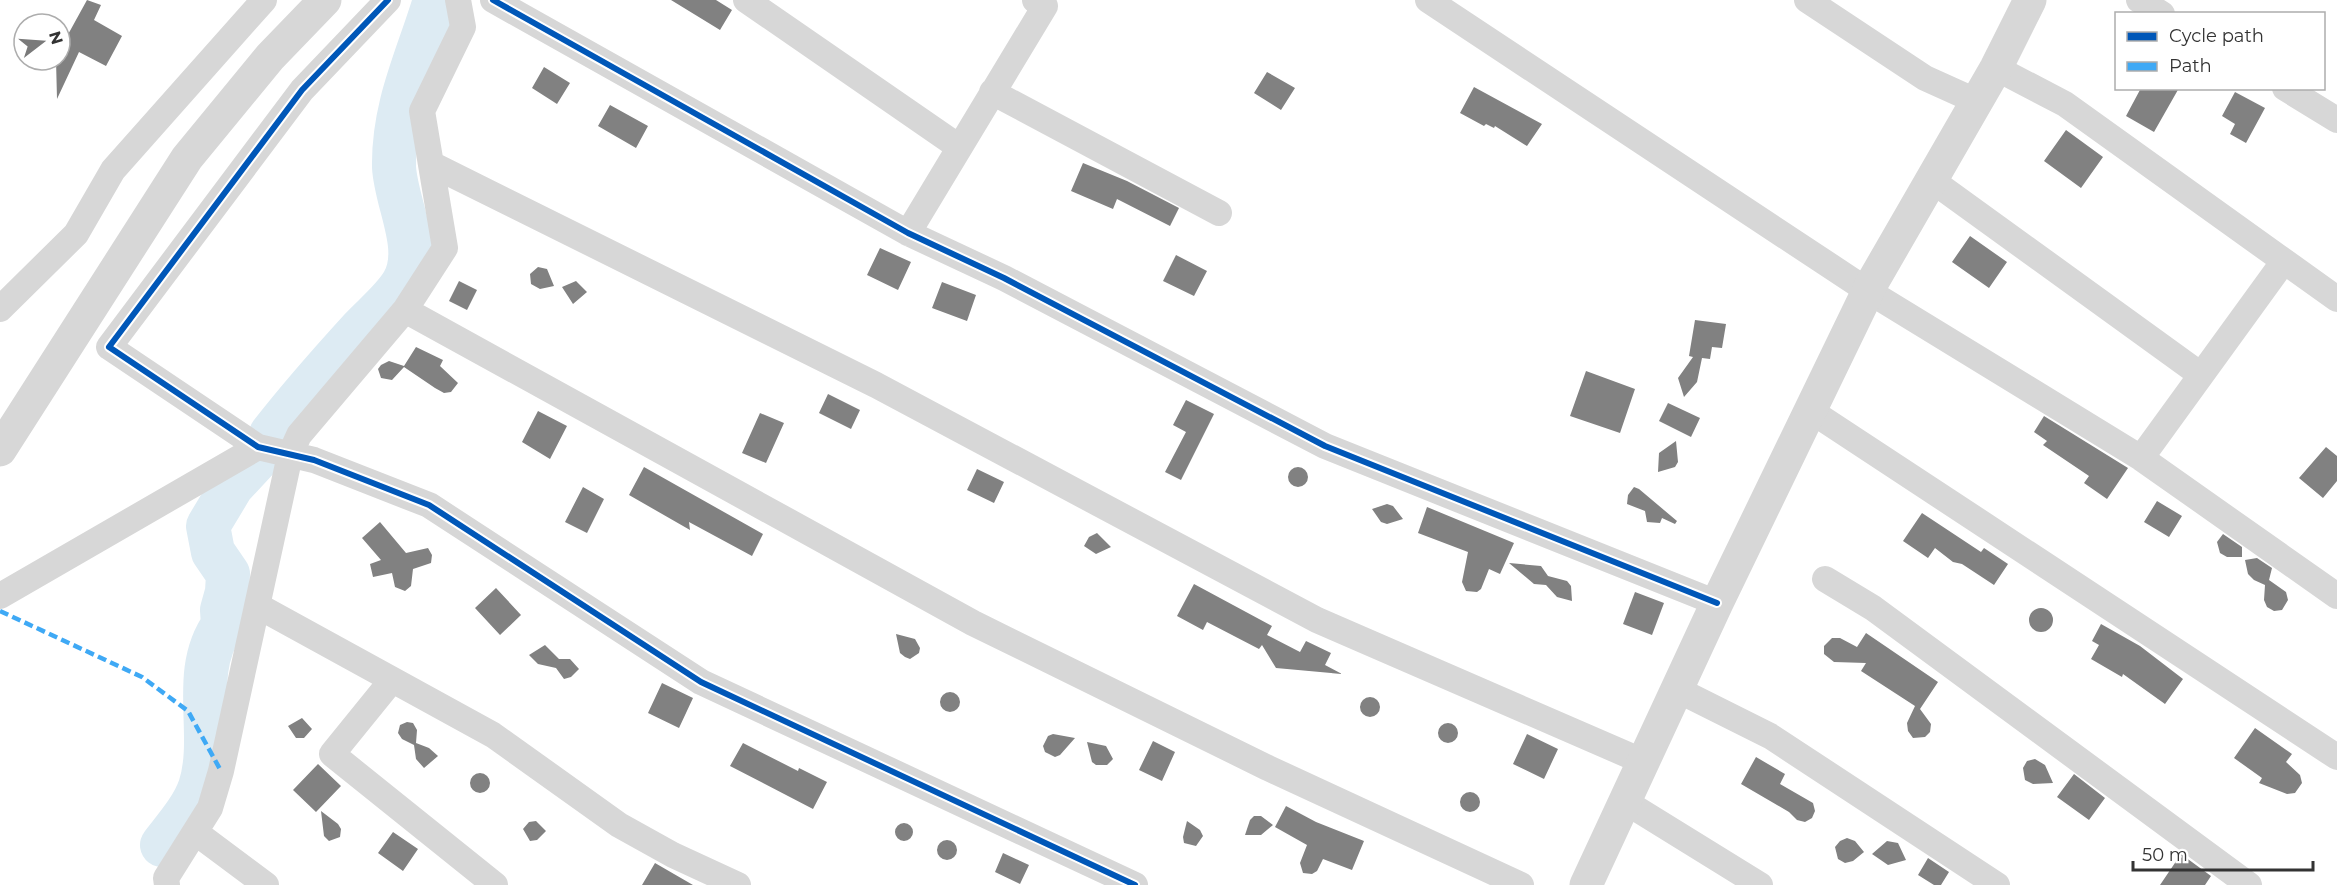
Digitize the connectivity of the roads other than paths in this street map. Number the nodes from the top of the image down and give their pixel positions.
1 (264, 0) edge
2 (325, 0) edge
3 (388, 0) edge
4 (458, 0) edge
5 (493, 0) edge
6 (746, 0) edge
7 (1035, 0) edge
8 (1428, 0) edge
9 (1807, 0) edge
10 (2031, 0) edge
11 (2139, 0) edge
12 (2159, 12) edge
13 (1996, 68) junction
14 (2288, 90) edge
15 (992, 92) junction
16 (1976, 101) junction
17 (2337, 120) edge
18 (958, 147) junction
19 (431, 164) junction
20 (1929, 179) junction
21 (1219, 213) dead end
22 (908, 233) junction
23 (2284, 261) junction
24 (1868, 291) junction
25 (2337, 299) edge
26 (0, 309) edge
27 (405, 310) junction
28 (2201, 375) junction
29 (1811, 411) junction
30 (258, 447) junction
31 (0, 450) edge
32 (290, 455) junction
33 (2141, 458) junction
34 (1825, 579) dead end
35 (0, 596) edge
36 (2337, 596) edge
37 (1718, 603) junction
38 (258, 606) junction
39 (392, 680) junction
40 (1678, 690) junction
41 (2337, 757) edge
42 (1644, 762) junction
43 (1624, 801) junction
44 (195, 832) junction
45 (1750, 882) edge
46 (166, 885) edge
47 (266, 885) edge
48 (495, 885) edge
49 (738, 885) edge
50 (1135, 885) edge
51 (1521, 885) edge
52 (1586, 885) edge
53 (1997, 885) edge
54 (2249, 885) edge

1 - 26 street
2 - 31 street
3 - 30 street
4 - 19 street
5 - 22 street
6 - 18 street
7 - 15 street
8 - 24 street
9 - 16 street
10 - 13 street
11 - 12 street
13 - 16 street
13 - 23 street
14 - 17 street
15 - 18 street
15 - 21 street
16 - 20 street
18 - 22 street
19 - 27 street
19 - 42 street
20 - 24 street
20 - 28 street
22 - 37 street
23 - 25 street
23 - 28 street
24 - 29 street
24 - 33 street
27 - 32 street
27 - 51 street
28 - 33 street
29 - 37 street
29 - 41 street
30 - 32 street
30 - 35 street
32 - 38 street
32 - 50 street
33 - 36 street
34 - 54 street
37 - 40 street
38 - 39 street
38 - 44 street
39 - 48 street
39 - 49 street
40 - 42 street
40 - 53 street
42 - 43 street
43 - 45 street
43 - 52 street
44 - 46 street
44 - 47 street

